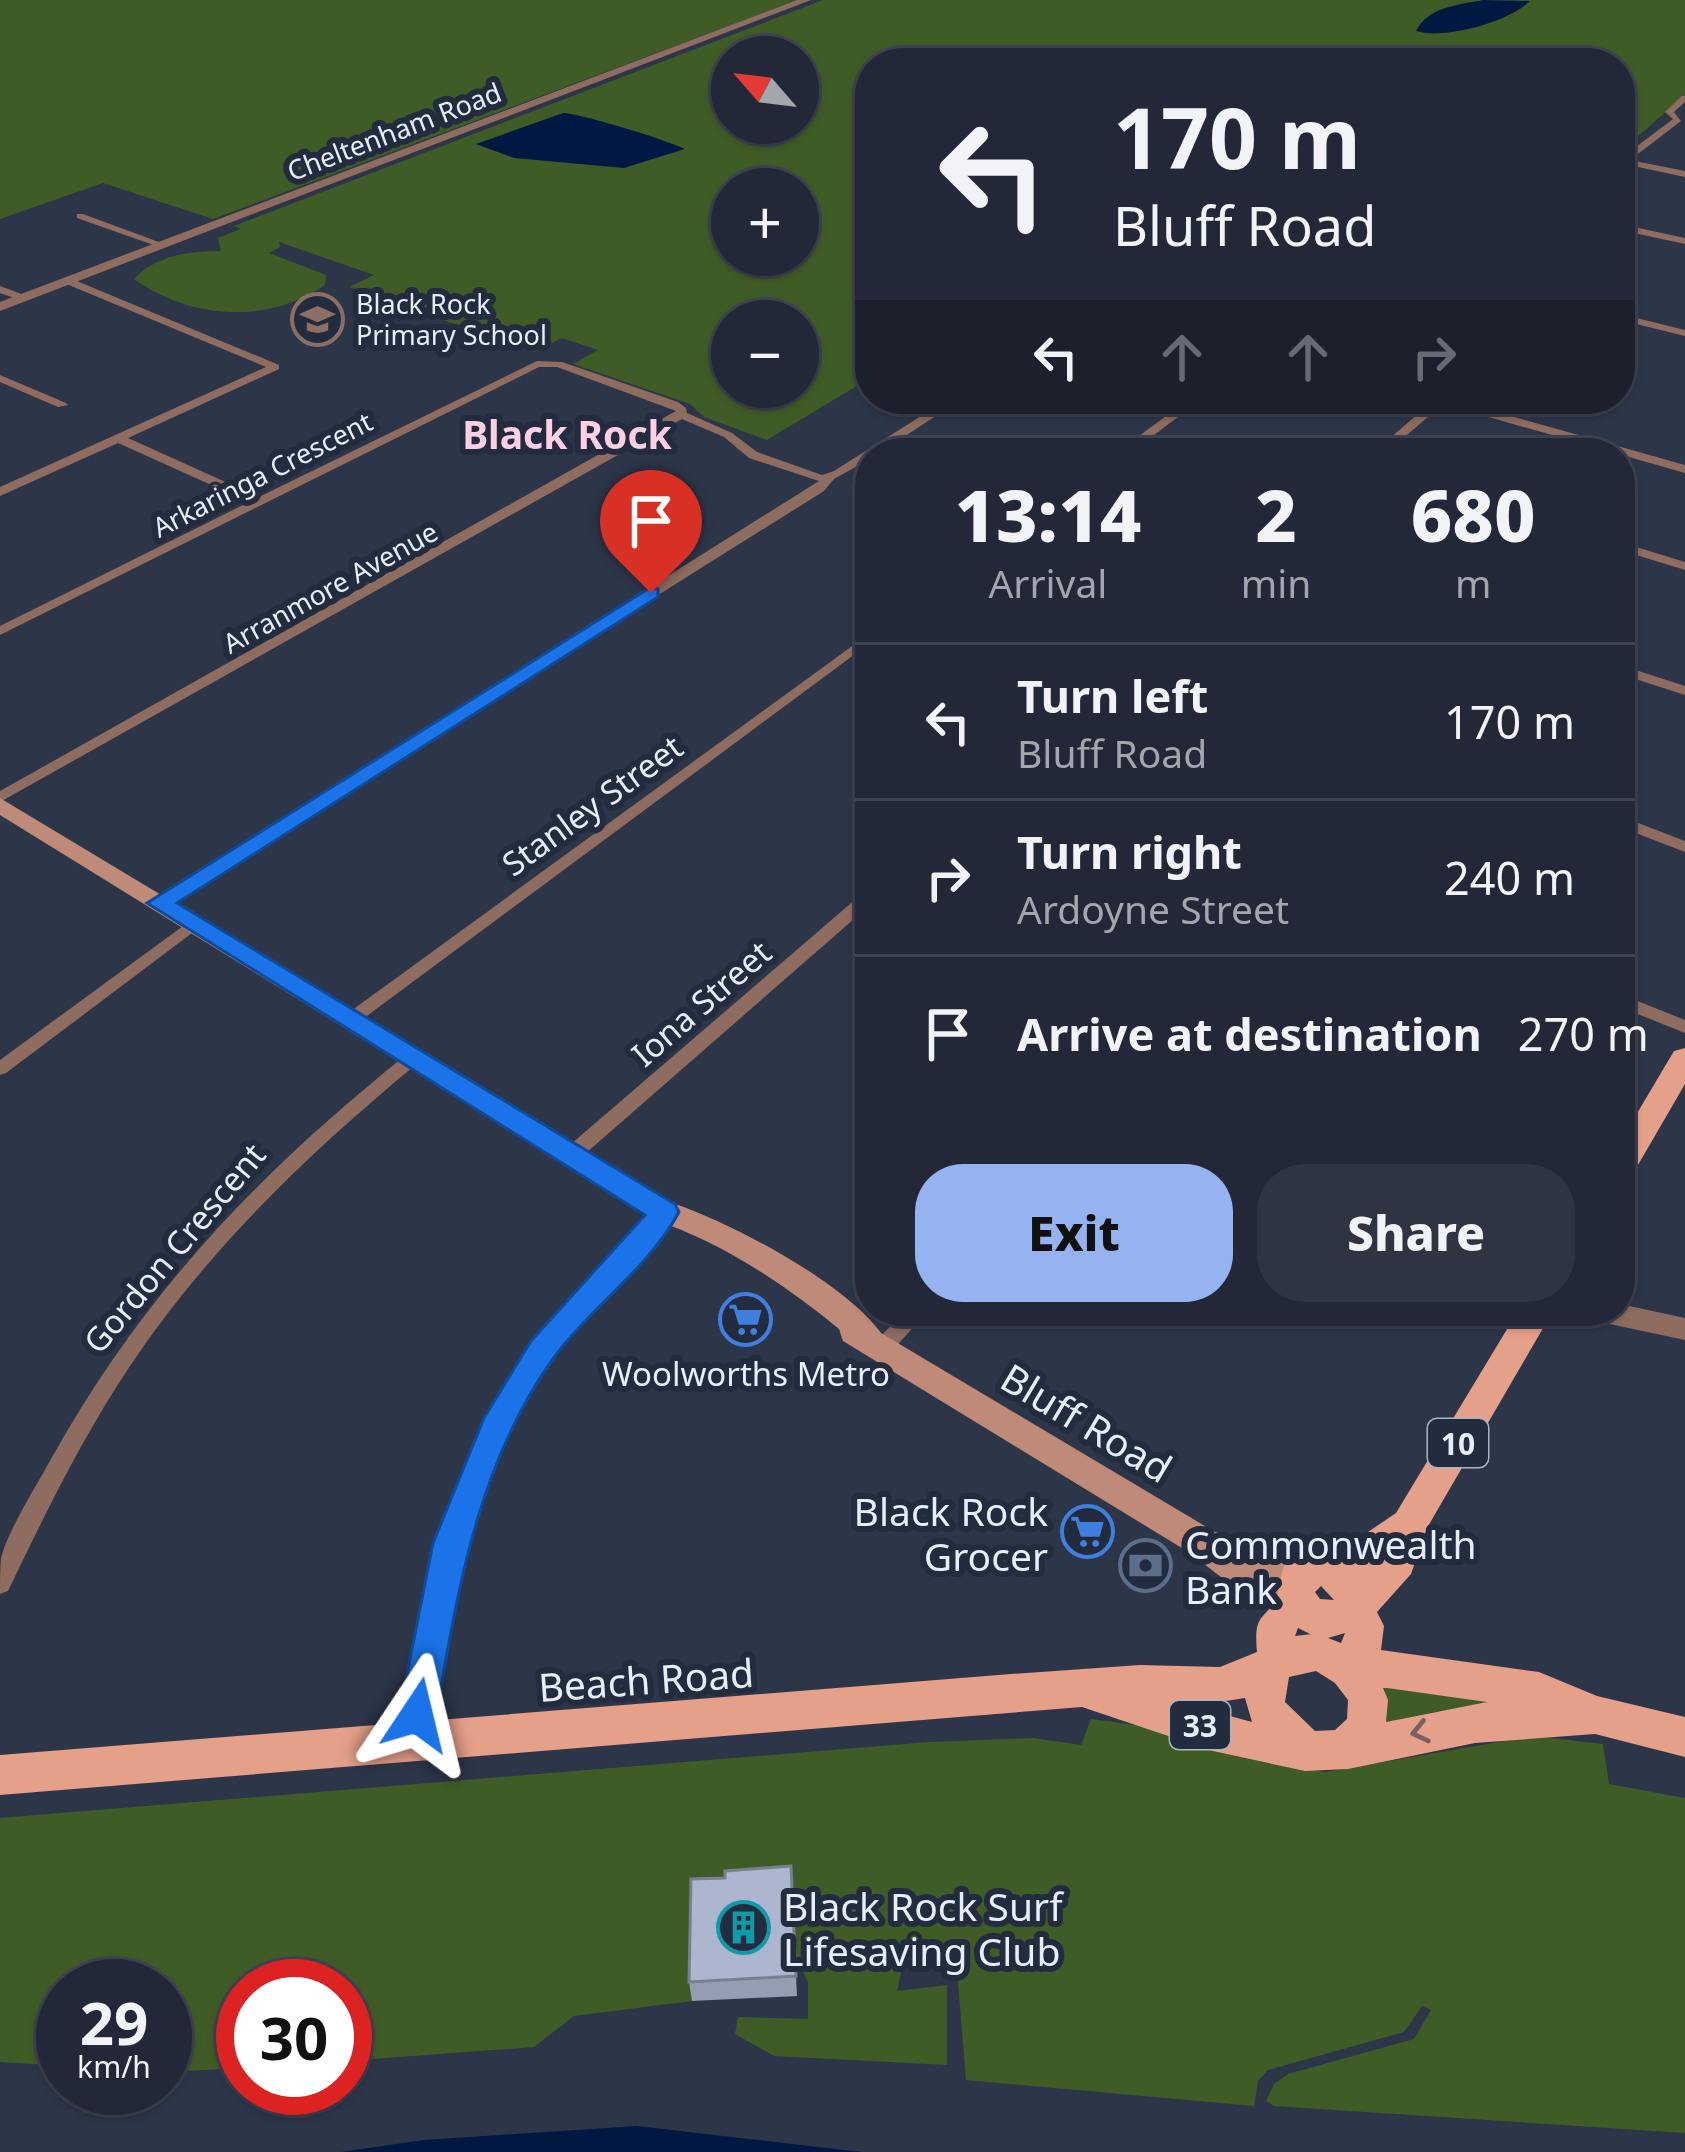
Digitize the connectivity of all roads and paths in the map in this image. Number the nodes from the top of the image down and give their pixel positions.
1 (806, 0) edge
2 (1685, 98) edge
3 (1681, 119) edge
4 (1635, 152) edge
5 (1635, 165) edge
6 (1685, 174) edge
7 (80, 216) dead end
8 (1635, 230) edge
9 (1685, 242) edge
10 (163, 245) junction
11 (68, 281) junction
12 (0, 289) edge
13 (23, 298) junction
14 (0, 307) edge
15 (1635, 321) edge
16 (1685, 333) edge
17 (0, 378) edge
18 (62, 405) dead end
19 (932, 414) edge
20 (1175, 414) edge
21 (1424, 414) edge
22 (1493, 414) edge
23 (677, 418) junction
24 (118, 438) junction
25 (895, 438) edge
26 (1143, 438) edge
27 (1396, 438) edge
28 (1577, 438) edge
29 (1635, 455) edge
30 (855, 462) edge
31 (1685, 469) edge
32 (824, 478) junction
33 (0, 492) edge
34 (261, 502) junction
35 (1635, 551) edge
36 (1685, 566) edge
37 (0, 631) edge
38 (855, 648) edge
39 (1635, 674) edge
40 (1685, 691) edge
41 (2, 808) edge
42 (1635, 827) edge
43 (1685, 848) edge
44 (159, 903) junction
45 (855, 909) edge
46 (194, 923) junction
47 (1635, 1006) edge
48 (350, 1020) junction
49 (1685, 1027) edge
50 (413, 1058) junction
51 (1685, 1058) edge
52 (0, 1069) edge
53 (1635, 1143) edge
54 (571, 1155) junction
55 (665, 1212) junction
56 (1635, 1318) edge
57 (898, 1326) edge
58 (1527, 1326) edge
59 (1685, 1329) edge
60 (876, 1342) junction
61 (1409, 1526) junction
62 (0, 1584) edge
63 (1310, 1588) junction
64 (1352, 1607) junction
65 (1276, 1664) junction
66 (1349, 1669) junction
67 (1084, 1690) junction
68 (1595, 1715) junction
69 (1685, 1737) edge
70 (413, 1742) junction
71 (1324, 1751) junction
72 (0, 1774) edge

1 - 10 street, Cheltenham Road
2 - 3 street
3 - 4 street
5 - 6 street
7 - 10 street
8 - 9 street
10 - 11 street, Cheltenham Road
11 - 13 street, Cheltenham Road
11 - 24 street
12 - 13 street
13 - 14 street, Cheltenham Road
15 - 16 street
17 - 18 street
19 - 25 street
20 - 26 street
21 - 27 street
22 - 28 street
23 - 32 street
23 - 34 street, Arkaringa Crescent
23 - 41 street, Arranmore Avenue
24 - 33 street
24 - 34 street
29 - 31 street
30 - 32 street
32 - 44 street
34 - 37 street, Arkaringa Crescent
35 - 36 street
38 - 48 street, Stanley Street
39 - 40 street
41 - 44 main road, Bluff Road
42 - 43 street
44 - 46 main road, Bluff Road
45 - 54 street, Iona Street
46 - 48 main road, Bluff Road
46 - 52 street
47 - 49 street
48 - 50 main road, Bluff Road
50 - 54 main road, Bluff Road
50 - 62 street, Gordon Crescent
51 - 53 main road
54 - 55 main road, Bluff Road
55 - 60 main road, Bluff Road
55 - 70 street
56 - 59 street
57 - 60 street
58 - 61 main road, 10
60 - 63 main road, Bluff Road
61 - 63 main road, 10
61 - 64 main road, 10
63 - 64 main road
63 - 65 main road
64 - 66 main road
65 - 66 main road, Beach Road / 33
65 - 67 main road, Beach Road / 33
65 - 71 main road, 33
66 - 68 main road, Beach Road / 33
66 - 71 main road
67 - 70 main road, Beach Road / 33
67 - 71 main road, Beach Road / 33
68 - 69 main road, Beach Road / 33
68 -> 71 main road, Beach Road / 33
70 - 72 main road, Beach Road / 33

